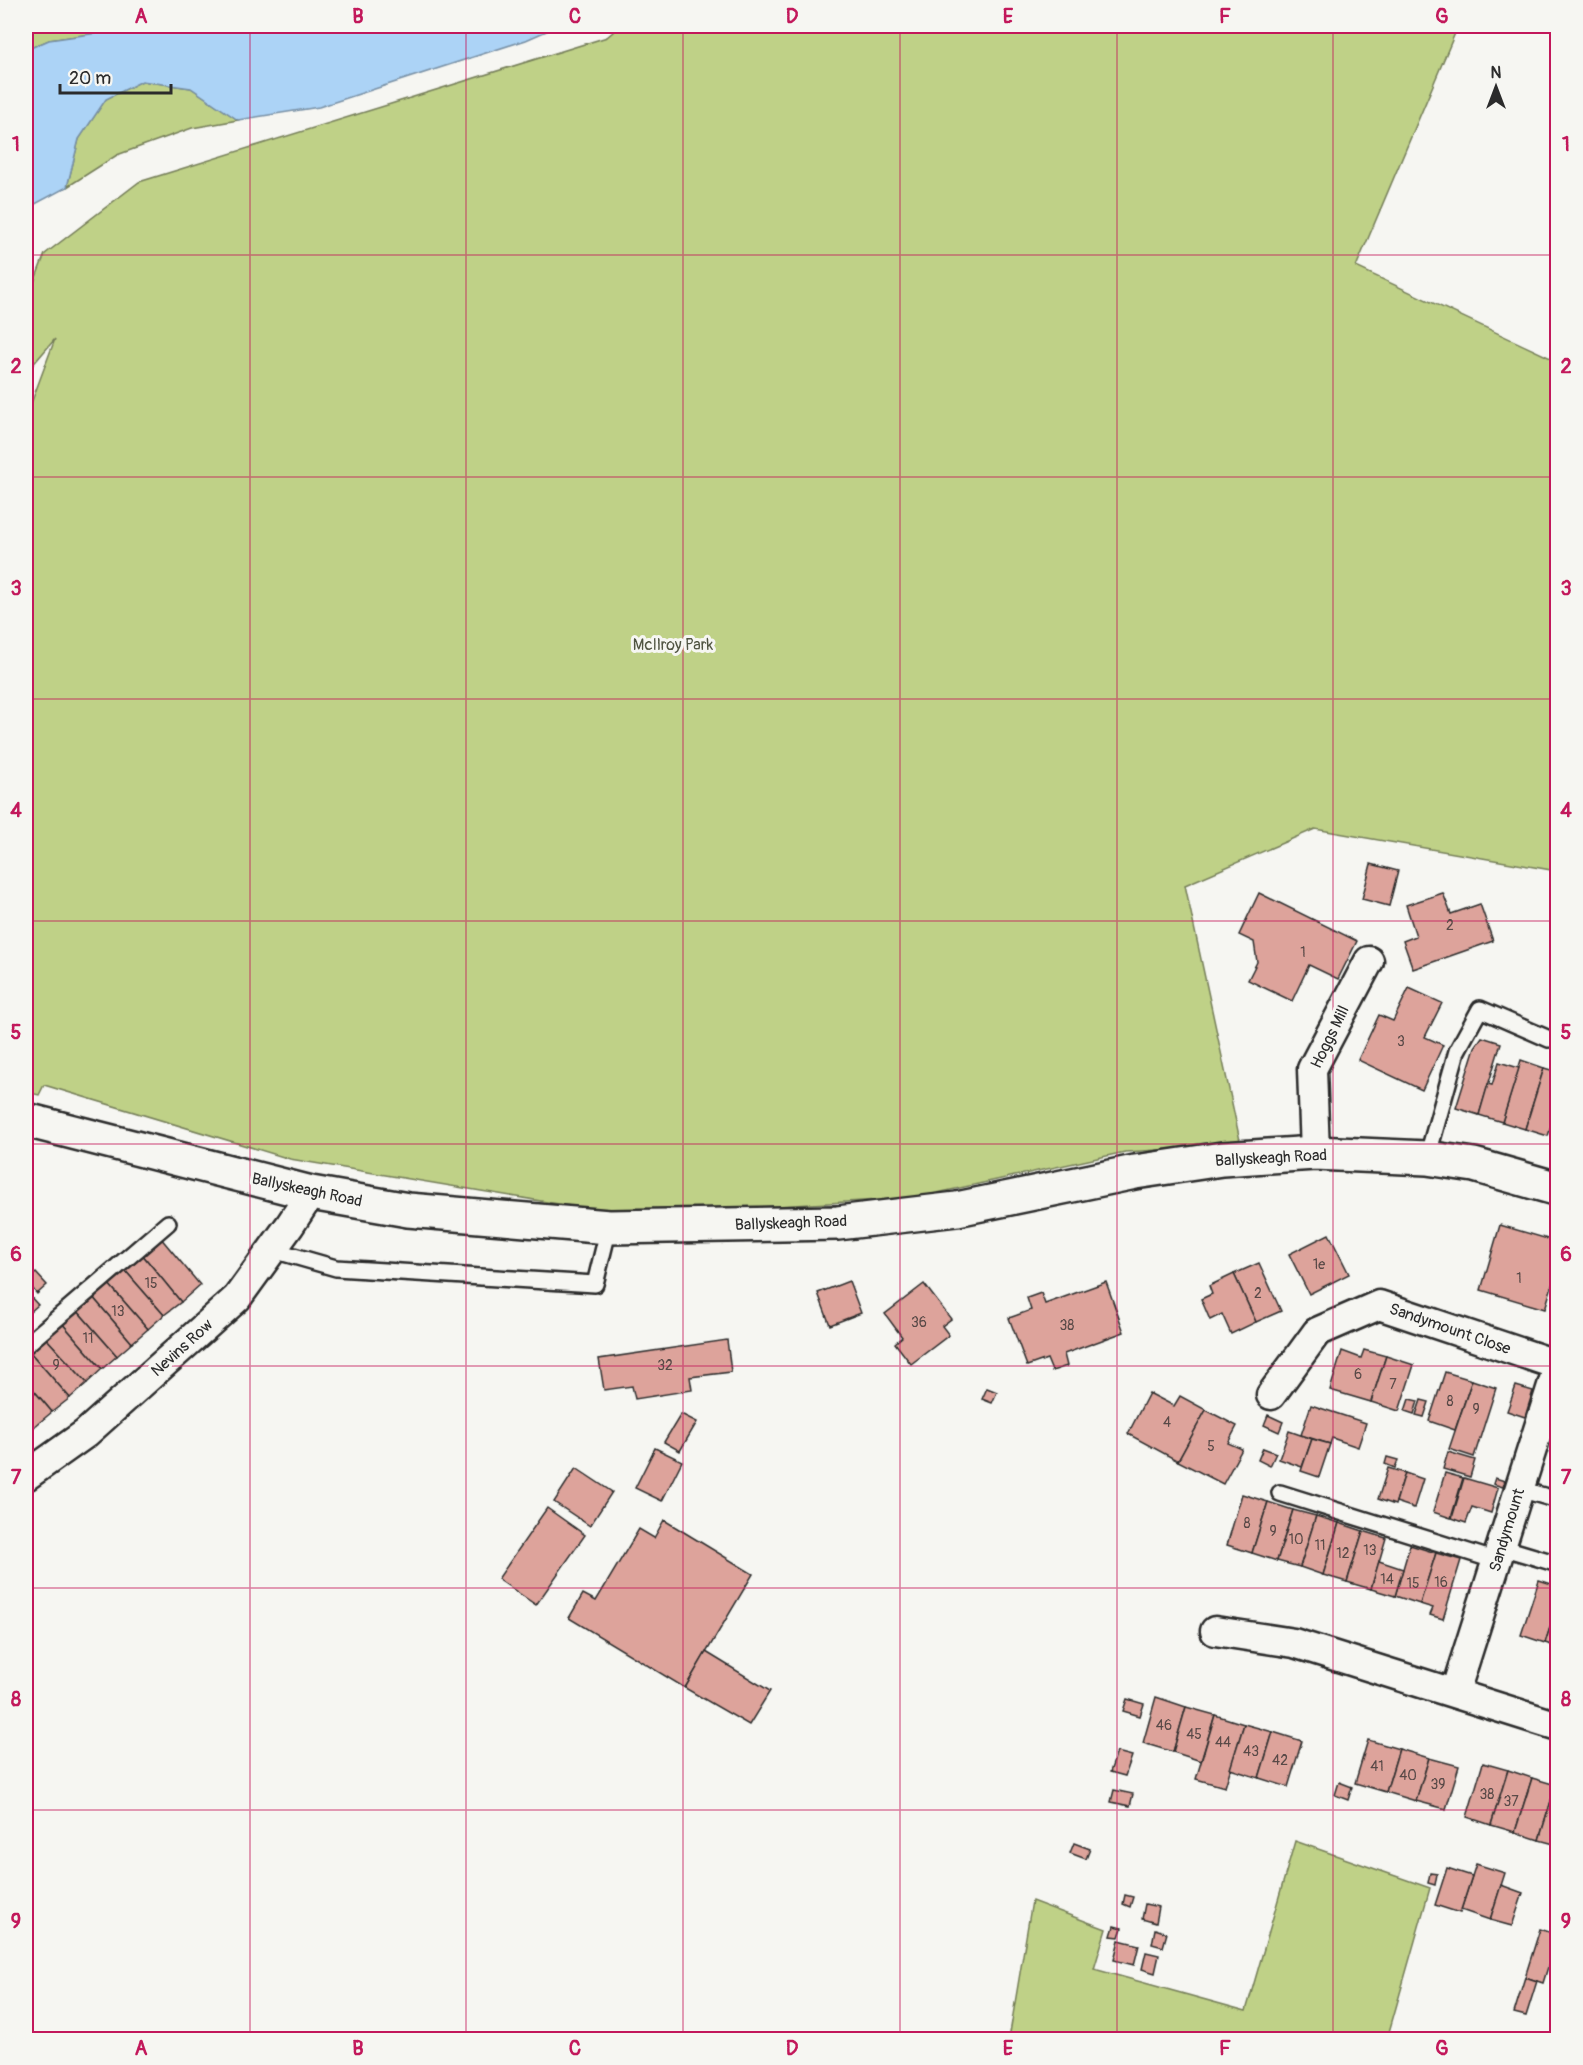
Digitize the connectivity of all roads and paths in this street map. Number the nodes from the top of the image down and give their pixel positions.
1 (1369, 961) dead end
2 (1549, 1039) dead end
3 (26, 1120) edge
4 (1315, 1153) junction
5 (1427, 1158) junction
6 (1557, 1189) edge
7 (311, 1193) junction
8 (168, 1223) dead end
9 (609, 1227) junction
10 (273, 1250) junction
11 (26, 1345) edge
12 (1557, 1366) edge
13 (1271, 1395) dead end
14 (26, 1476) edge
15 (1519, 1489) junction
16 (1280, 1493) dead end
17 (1557, 1500) edge
18 (1499, 1554) junction
19 (1557, 1564) edge
20 (1215, 1631) dead end
21 (1455, 1692) junction
22 (1557, 1726) edge

1 - 4 street, Hoggs Mill
2 - 5 lane
3 - 7 main road, Ballyskeagh Road
4 - 5 main road, Ballyskeagh Road
4 - 9 main road, Ballyskeagh Road
5 - 6 main road, Ballyskeagh Road
7 - 9 main road, Ballyskeagh Road
7 - 10 street, Nevins Row
8 - 11 lane
9 - 10 lane
10 - 14 street, Nevins Row
12 - 13 street, Sandymount Close
12 - 15 street, Sandymount
15 - 17 lane
15 - 18 street, Sandymount
16 - 18 lane
18 - 19 lane
18 - 21 street, Sandymount
20 - 21 street
21 - 22 street

